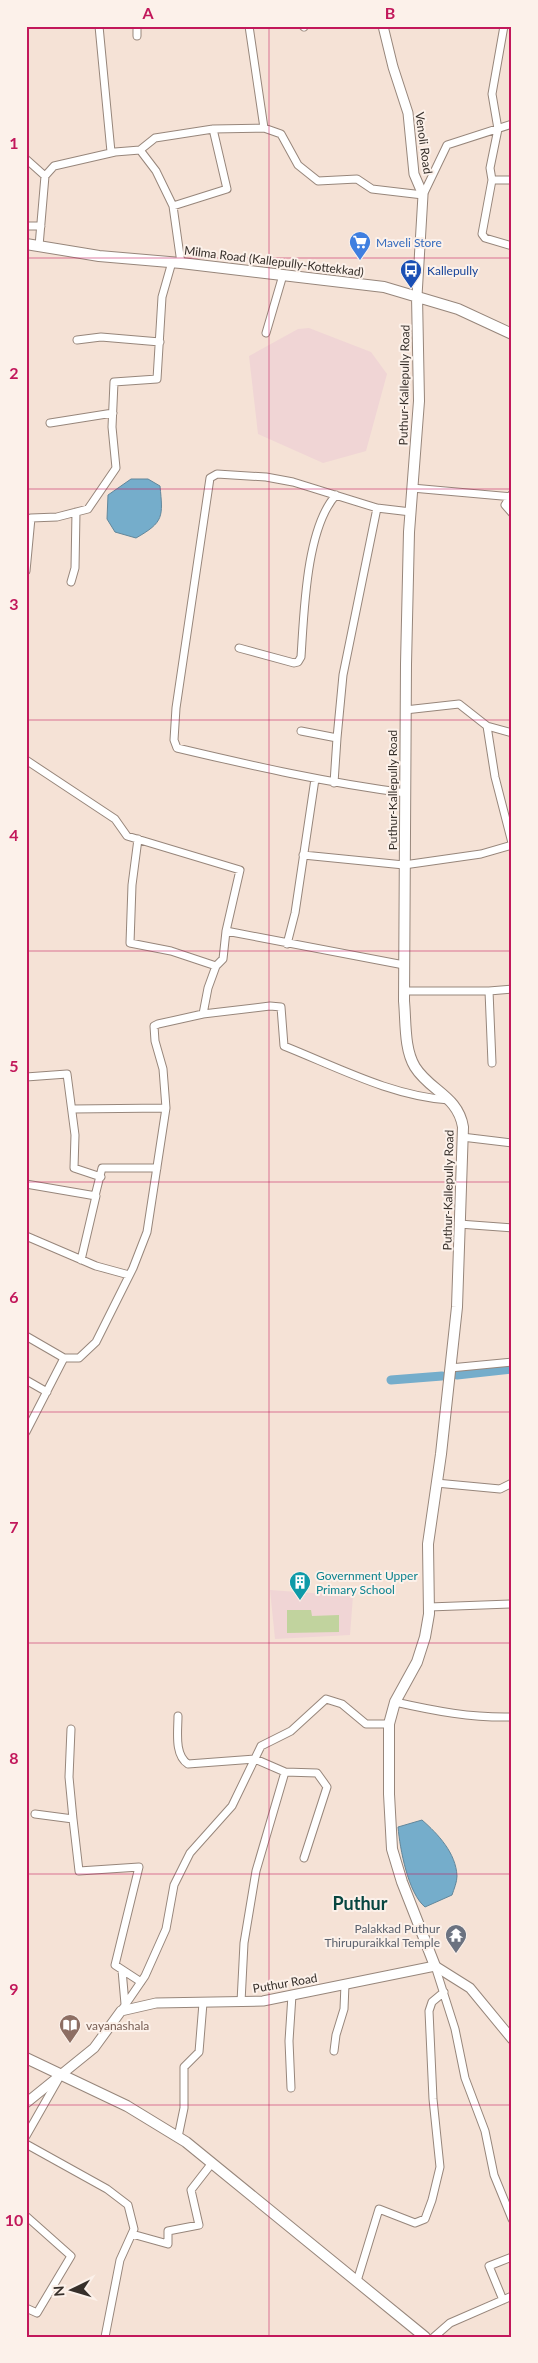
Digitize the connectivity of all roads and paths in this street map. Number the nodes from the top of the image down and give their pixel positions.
1 (99, 26) edge
2 (137, 26) edge
3 (249, 26) edge
4 (383, 26) edge
5 (504, 26) edge
6 (137, 36) dead end
7 (512, 124) edge
8 (264, 128) junction
9 (213, 129) junction
10 (498, 129) junction
11 (140, 150) junction
12 (111, 152) junction
13 (26, 159) edge
14 (45, 176) junction
15 (492, 180) junction
16 (512, 180) edge
17 (423, 196) junction
18 (173, 206) junction
19 (26, 226) edge
20 (41, 226) junction
21 (26, 244) edge
22 (39, 246) junction
23 (512, 246) edge
24 (176, 263) junction
25 (283, 275) junction
26 (418, 296) junction
27 (266, 333) dead end
28 (512, 334) edge
29 (77, 340) dead end
30 (160, 342) junction
31 (113, 413) junction
32 (50, 423) dead end
33 (412, 488) junction
34 (336, 495) junction
35 (511, 496) edge
36 (377, 508) junction
37 (76, 512) junction
38 (410, 512) junction
39 (512, 513) edge
40 (28, 517) edge
41 (26, 571) edge
42 (71, 582) dead end
43 (239, 648) dead end
44 (405, 710) junction
45 (487, 726) junction
46 (301, 730) dead end
47 (512, 733) edge
48 (337, 738) junction
49 (26, 760) edge
50 (315, 779) junction
51 (334, 783) junction
52 (406, 793) junction
53 (138, 839) junction
54 (512, 844) edge
55 (303, 855) junction
56 (404, 865) junction
57 (226, 931) junction
58 (288, 944) junction
59 (404, 965) junction
60 (216, 966) junction
61 (512, 989) edge
62 (404, 991) junction
63 (489, 992) junction
64 (204, 1014) junction
65 (492, 1063) dead end
66 (26, 1077) edge
67 (449, 1100) junction
68 (166, 1108) junction
69 (73, 1109) junction
70 (462, 1137) junction
71 (512, 1144) edge
72 (157, 1168) junction
73 (100, 1176) junction
74 (26, 1184) edge
75 (95, 1196) junction
76 (460, 1224) junction
77 (512, 1228) edge
78 (26, 1236) edge
79 (81, 1260) junction
80 (129, 1275) junction
81 (26, 1336) edge
82 (64, 1358) junction
83 (512, 1362) edge
84 (450, 1368) junction
85 (26, 1380) edge
86 (47, 1392) junction
87 (26, 1432) edge
88 (512, 1483) edge
89 (436, 1484) junction
90 (512, 1604) edge
91 (429, 1607) junction
92 (395, 1702) junction
93 (178, 1716) dead end
94 (512, 1717) edge
95 (389, 1724) junction
96 (71, 1729) dead end
97 (255, 1759) junction
98 (284, 1772) junction
99 (35, 1814) dead end
100 (73, 1819) junction
101 (304, 1858) dead end
102 (435, 1966) junction
103 (122, 1970) junction
104 (141, 1982) junction
105 (345, 1984) junction
106 (444, 1992) junction
107 (292, 1995) junction
108 (241, 2002) junction
109 (203, 2003) junction
110 (123, 2008) junction
111 (512, 2039) edge
112 (334, 2051) dead end
113 (26, 2058) edge
114 (60, 2076) junction
115 (292, 2088) dead end
116 (26, 2104) edge
117 (26, 2136) edge
118 (178, 2137) junction
119 (26, 2144) edge
120 (212, 2163) junction
121 (26, 2216) edge
122 (512, 2219) edge
123 (132, 2234) junction
124 (512, 2257) edge
125 (357, 2281) junction
126 (512, 2296) edge
127 (503, 2300) junction
128 (26, 2308) edge
129 (105, 2337) edge
130 (426, 2337) edge
131 (434, 2337) edge

1 - 12 street
2 - 6 street
3 - 8 street
4 - 17 street, Venoli Road
5 - 10 street
7 - 10 street
8 - 9 street
8 - 17 street
9 - 11 street
9 - 18 street
10 - 15 street
10 - 17 street
11 - 12 street
11 - 18 street
12 - 14 street
13 - 14 street
14 - 20 street
15 - 16 street
15 - 23 street
17 - 26 street, Venoli Road
18 - 24 street
19 - 20 street
20 - 22 street
21 - 22 main road, Milma Road (Kallepully-Kottekkad)
22 - 24 main road, Milma Road (Kallepully-Kottekkad)
24 - 25 main road, Milma Road (Kallepully-Kottekkad)
24 - 30 street
25 - 26 main road, Milma Road (Kallepully-Kottekkad)
25 - 27 street
26 - 28 main road, Milma Road (Kallepully-Kottekkad)
26 - 33 main road, Puthur-Kallepully Road
29 - 30 street
30 - 31 street
31 - 32 street
31 - 37 street
33 - 35 street
33 - 38 main road, Puthur-Kallepully Road
34 - 36 street
34 - 43 street
34 - 50 street
35 - 39 street
36 - 38 street
36 - 48 street
37 - 40 street
37 - 42 street
38 - 44 main road, Puthur-Kallepully Road
40 - 41 street
44 - 45 street
44 - 52 main road, Puthur-Kallepully Road
45 - 47 street
45 - 54 street
46 - 48 street
48 - 51 street
49 - 53 street
50 - 51 street
50 - 55 street
51 - 52 street
52 - 56 main road, Puthur-Kallepully Road
53 - 57 street
53 - 60 street
54 - 56 street
55 - 56 street
55 - 58 street
56 - 59 main road, Puthur-Kallepully Road
57 - 58 street
57 - 60 street
58 - 59 street
59 - 62 main road, Puthur-Kallepully Road
60 - 64 street
61 - 63 street
62 - 63 street
62 - 67 main road, Puthur-Kallepully Road
63 - 65 street
64 - 67 street
64 - 68 street
66 - 69 street
67 - 70 main road, Puthur-Kallepully Road
68 - 69 street
68 - 72 street
69 - 73 street
70 - 71 street
70 - 76 main road, Puthur-Kallepully Road
72 - 73 street
72 - 80 street
73 - 75 street
74 - 75 street
75 - 79 street
76 - 77 street
76 - 84 main road, Puthur-Kallepully Road
78 - 79 street
79 - 80 street
80 - 82 street
81 - 82 street
82 - 86 street
83 - 84 street
84 - 89 main road, Puthur-Kallepully Road
85 - 86 street
86 - 87 street
88 - 89 street
89 - 91 main road, Puthur-Kallepully Road
90 - 91 street
91 - 92 main road, Puthur-Kallepully Road
92 - 94 street
92 - 95 main road, Puthur-Kallepully Road
93 - 97 street
95 - 97 street
95 - 102 main road, Puthur-Kallepully Road
96 - 100 street
97 - 98 street
97 - 104 street
98 - 101 street
98 - 108 street
99 - 100 street
100 - 103 street
102 - 105 street, Puthur Road
102 - 106 street
102 - 111 street
103 - 104 street
103 - 110 street
104 - 110 street
105 - 107 street, Puthur Road
105 - 112 street
106 - 122 street
106 - 125 street
107 - 108 street, Puthur Road
107 - 115 street
108 - 109 street, Puthur Road
109 - 110 street, Puthur Road
109 - 118 street
110 - 114 street
113 - 114 main road
114 - 116 street
114 - 117 street
114 - 118 main road
118 - 120 main road
119 - 123 street
120 - 123 street
120 - 125 main road
121 - 128 street
123 - 129 street
124 - 127 street
125 - 130 main road
126 - 127 street
127 - 131 street

